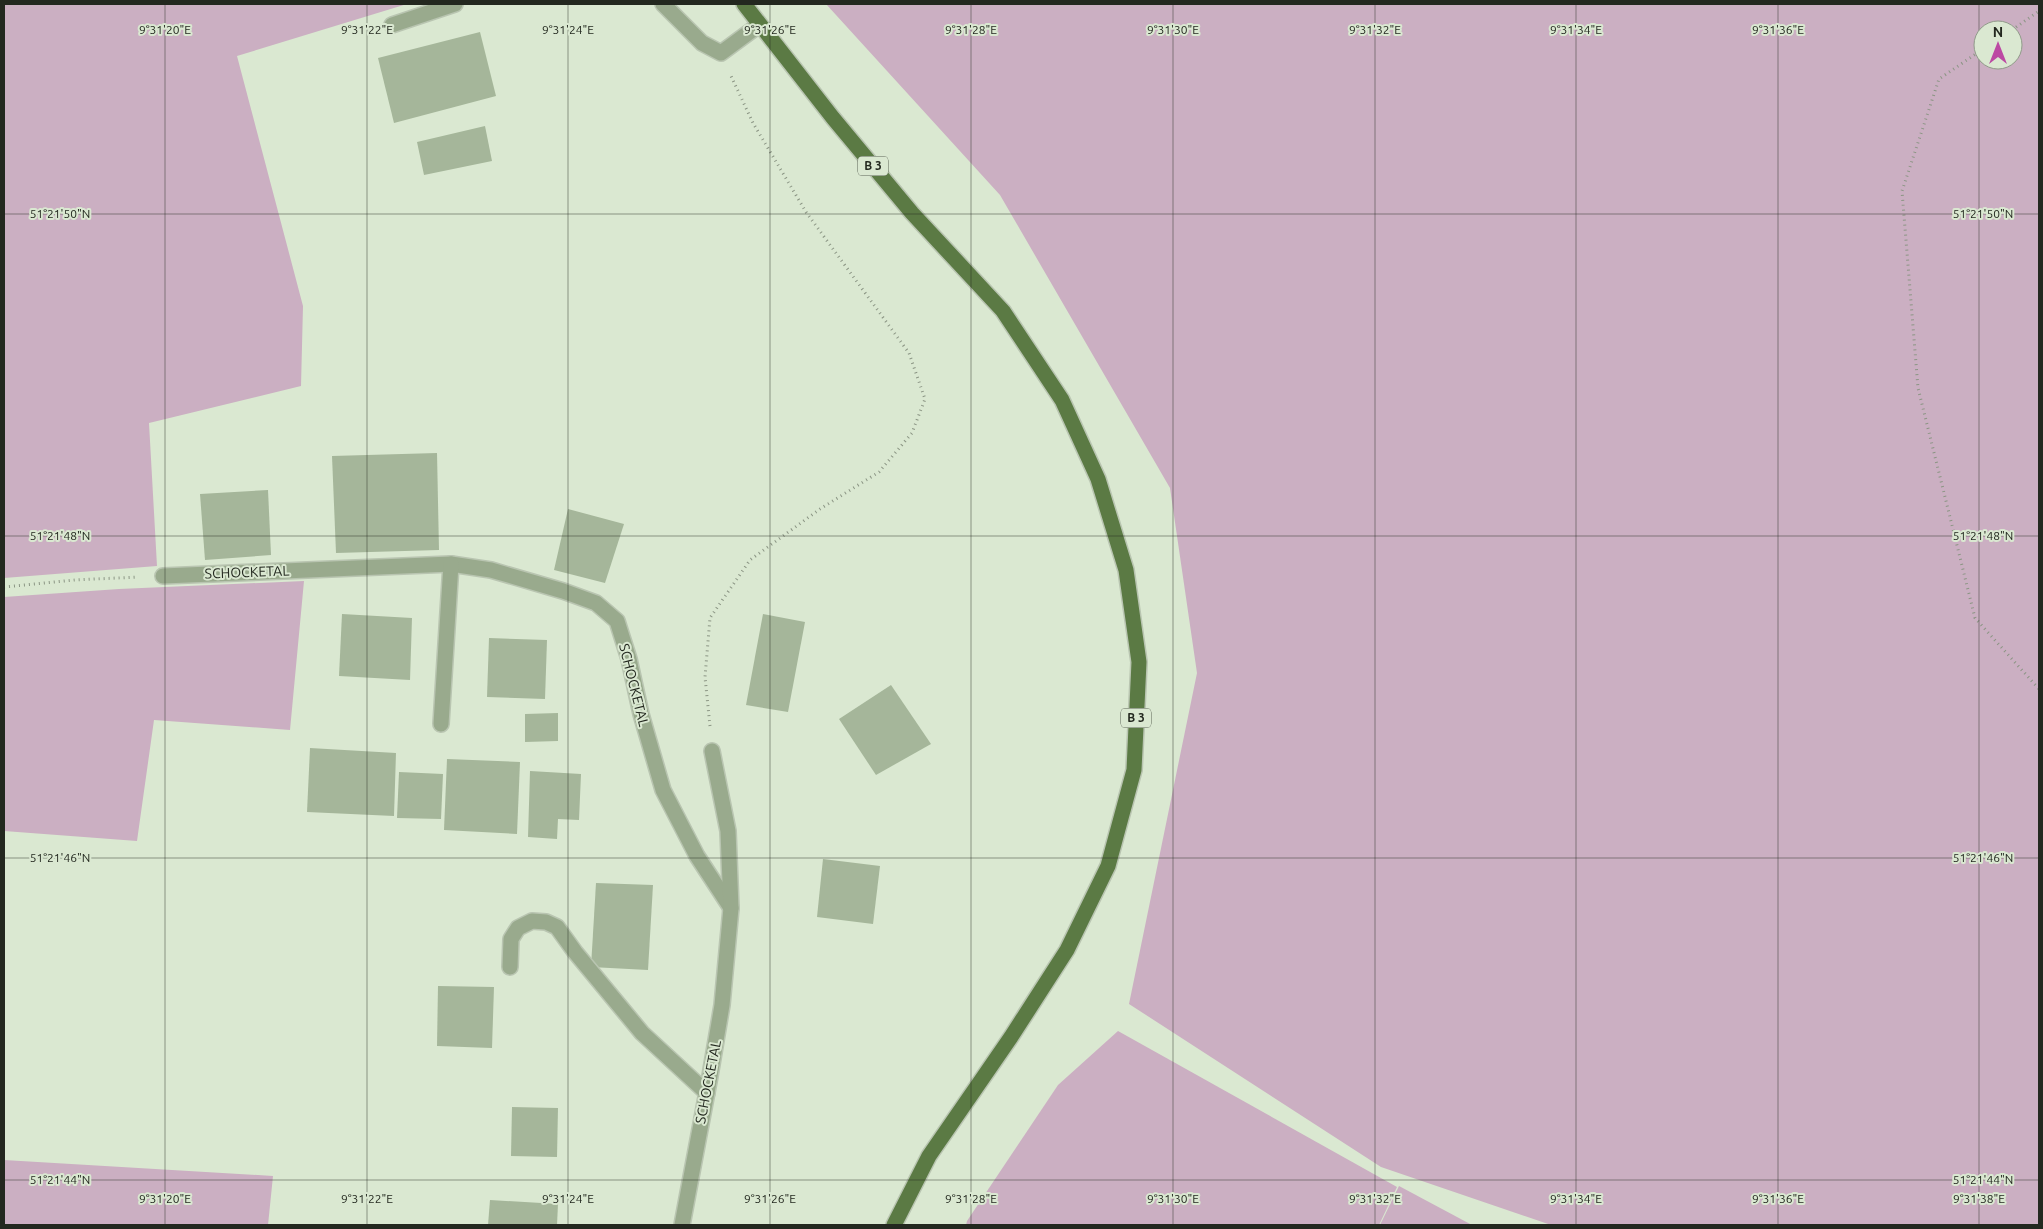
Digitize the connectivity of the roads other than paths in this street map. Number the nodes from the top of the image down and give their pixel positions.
1 (455, 4) edge
2 (663, 4) edge
3 (744, 4) edge
4 (392, 25) dead end
5 (759, 25) junction
6 (451, 564) junction
7 (163, 576) road end
8 (441, 724) dead end
9 (712, 751) road end
10 (731, 908) junction
11 (510, 967) dead end
12 (707, 1093) junction
13 (682, 1225) edge
14 (894, 1225) edge

1 - 4 street
2 - 5 street
3 - 5 main road, B 3
5 - 14 main road, B 3
6 - 7 street, SCHOCKETAL
6 - 8 street
6 - 10 street, SCHOCKETAL
9 - 10 street, SCHOCKETAL
10 - 12 street, SCHOCKETAL
11 - 12 street
12 - 13 street, SCHOCKETAL

